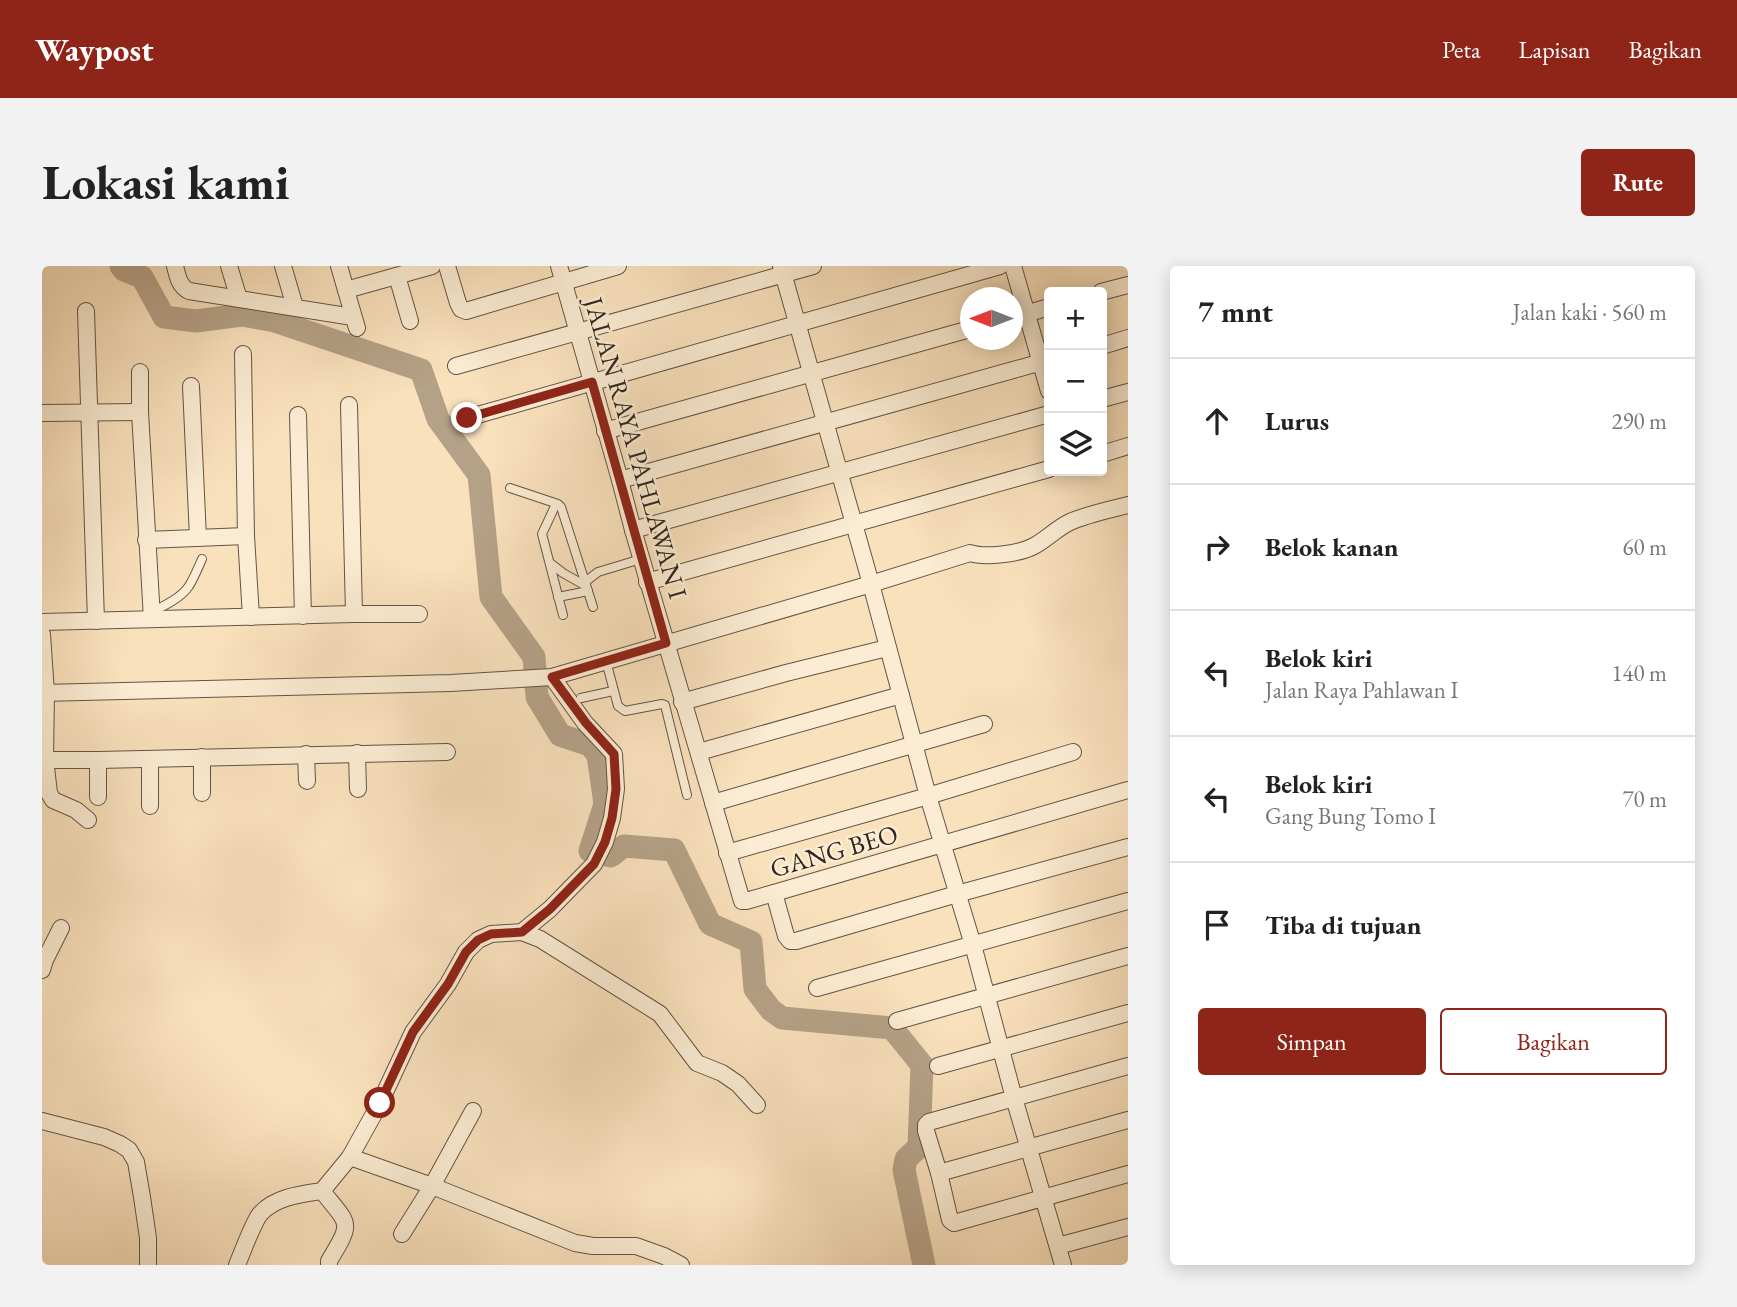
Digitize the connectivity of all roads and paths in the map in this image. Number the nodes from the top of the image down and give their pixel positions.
1 (175, 266) edge
2 (229, 266) edge
3 (283, 266) edge
4 (339, 266) edge
5 (432, 266) edge
6 (447, 266) edge
7 (618, 266) edge
8 (813, 266) edge
9 (1000, 266) edge
10 (1013, 266) edge
11 (782, 270) edge
12 (561, 274) edge
13 (397, 276) junction
14 (1128, 285) edge
15 (1016, 287) edge
16 (346, 290) junction
17 (1107, 290) edge
18 (239, 299) junction
19 (295, 307) junction
20 (1044, 309) edge
21 (86, 311) dead end
22 (1023, 315) edge
23 (410, 321) dead end
24 (1023, 321) edge
25 (797, 325) junction
26 (579, 331) junction
27 (960, 332) edge
28 (1128, 338) edge
29 (1107, 344) edge
30 (243, 354) dead end
31 (1044, 359) edge
32 (1044, 361) edge
33 (456, 366) dead end
34 (140, 372) dead end
35 (811, 373) junction
36 (592, 382) junction
37 (191, 386) dead end
38 (1128, 392) edge
39 (1107, 398) edge
40 (349, 405) dead end
41 (140, 412) junction
42 (42, 413) edge
43 (88, 414) junction
44 (298, 415) dead end
45 (1044, 415) edge
46 (467, 418) dead end
47 (825, 424) junction
48 (605, 431) junction
49 (1128, 446) edge
50 (1107, 452) edge
51 (1044, 469) edge
52 (839, 473) junction
53 (621, 480) junction
54 (510, 488) dead end
55 (556, 504) junction
56 (1128, 505) edge
57 (853, 525) junction
58 (633, 530) junction
59 (246, 536) junction
60 (198, 538) junction
61 (146, 540) junction
62 (202, 559) dead end
63 (641, 559) junction
64 (550, 564) junction
65 (648, 582) junction
66 (871, 584) junction
67 (586, 587) junction
68 (558, 597) junction
69 (593, 607) dead end
70 (354, 614) junction
71 (419, 614) dead end
72 (151, 615) junction
73 (563, 615) dead end
74 (303, 616) junction
75 (251, 617) junction
76 (96, 621) junction
77 (42, 622) edge
78 (42, 634) edge
79 (666, 643) junction
80 (887, 648) junction
81 (606, 661) junction
82 (549, 677) junction
83 (613, 691) junction
84 (44, 693) edge
85 (901, 695) junction
86 (582, 698) dead end
87 (682, 702) junction
88 (984, 724) dead end
89 (914, 744) junction
90 (447, 752) dead end
91 (699, 752) junction
92 (1073, 752) dead end
93 (306, 754) junction
94 (357, 754) junction
95 (202, 757) junction
96 (150, 759) junction
97 (43, 760) edge
98 (98, 760) junction
99 (307, 781) dead end
100 (358, 789) dead end
101 (1128, 790) edge
102 (202, 793) dead end
103 (687, 795) dead end
104 (928, 796) junction
105 (98, 797) dead end
106 (718, 801) junction
107 (150, 806) dead end
108 (88, 820) dead end
109 (943, 845) junction
110 (1128, 847) edge
111 (727, 853) junction
112 (774, 893) junction
113 (957, 894) junction
114 (740, 898) joint
115 (1128, 901) edge
116 (61, 928) dead end
117 (522, 932) junction
118 (973, 945) junction
119 (1128, 956) edge
120 (42, 970) edge
121 (817, 988) dead end
122 (987, 995) junction
123 (1128, 1013) edge
124 (897, 1021) dead end
125 (1002, 1049) junction
126 (938, 1066) dead end
127 (1128, 1066) edge
128 (1014, 1098) junction
129 (757, 1105) dead end
130 (473, 1111) dead end
131 (42, 1121) edge
132 (1128, 1121) edge
133 (1029, 1148) junction
134 (350, 1157) junction
135 (939, 1173) junction
136 (1128, 1174) edge
137 (432, 1186) junction
138 (322, 1191) junction
139 (1045, 1198) junction
140 (1128, 1227) edge
141 (402, 1234) dead end
142 (1058, 1246) junction
143 (148, 1265) edge
144 (237, 1265) edge
145 (329, 1265) edge
146 (681, 1265) edge
147 (1063, 1265) edge

1 - 18 street
2 - 18 street
3 - 19 street
4 - 16 street
5 - 13 street
6 - 12 street
7 - 12 street
8 - 11 street
9 - 25 street
10 - 15 street
11 - 25 street
11 - 26 street
12 - 26 street, JALAN RAYA PAHLAWAN I
13 - 16 street
13 - 23 street
14 - 17 street
16 - 19 street
18 - 19 street
20 - 22 street
21 - 43 street
24 - 31 street
25 - 35 street
25 - 36 street
26 - 33 street
26 - 36 street, JALAN RAYA PAHLAWAN I
27 - 35 street
28 - 29 street
30 - 59 street
32 - 47 street
34 - 41 street
35 - 47 street
35 - 48 street
36 - 46 street
36 - 48 street, JALAN RAYA PAHLAWAN I
37 - 60 street
38 - 39 street
40 - 70 street
41 - 43 street
41 - 61 street
42 - 43 street
43 - 76 street
44 - 74 street
45 - 52 street
47 - 52 street
47 - 53 street
48 - 53 street, JALAN RAYA PAHLAWAN I
49 - 50 street
51 - 57 street
52 - 57 street
52 - 58 street
53 - 58 street, JALAN RAYA PAHLAWAN I
54 - 55 lane
55 - 64 lane
55 - 67 lane
56 - 66 street
57 - 65 street
57 - 66 street
58 - 63 street, JALAN RAYA PAHLAWAN I
59 - 60 street
59 - 75 street
60 - 61 street
61 - 72 street
62 - 72 lane
63 - 65 street, JALAN RAYA PAHLAWAN I
63 - 67 lane
64 - 67 lane
64 - 68 lane
65 - 79 street, JALAN RAYA PAHLAWAN I
66 - 79 street
66 - 80 street
67 - 68 lane
67 - 69 lane
68 - 73 lane
70 - 71 street
70 - 74 street
72 - 75 street
72 - 76 street
74 - 75 street
76 - 77 street
78 - 84 street
79 - 81 street
79 - 87 street, JALAN RAYA PAHLAWAN I
80 - 85 street
80 - 87 street
81 - 82 street
81 - 83 lane
82 - 84 street
82 - 117 street
83 - 86 lane
83 - 103 lane
84 - 97 street
85 - 89 street
85 - 91 street
87 - 91 street, JALAN RAYA PAHLAWAN I
88 - 89 street
89 - 104 street
89 - 106 street
90 - 94 street
91 - 106 street, JALAN RAYA PAHLAWAN I
92 - 104 street
93 - 94 street
93 - 95 street
93 - 99 street
94 - 100 street
95 - 96 street
95 - 102 street
96 - 98 street
96 - 107 street
97 - 98 street
97 - 108 street
98 - 105 street
101 - 109 street, GANG BEO
104 - 109 street
104 - 111 street
106 - 111 street, JALAN RAYA PAHLAWAN I
109 - 112 street, GANG BEO
109 - 113 street
110 - 113 street
111 - 114 street, JALAN RAYA PAHLAWAN I
112 - 113 street
112 - 114 street, GANG BEO
113 - 118 street
115 - 118 street
116 - 120 street
117 - 129 street
117 - 134 street
118 - 121 street
118 - 122 street
119 - 122 street
122 - 124 street
122 - 125 street
123 - 125 street
125 - 126 street
125 - 128 street
127 - 128 street
128 - 133 street
128 - 135 street
130 - 137 street
131 - 143 street
132 - 133 street
133 - 135 street
133 - 139 street
134 - 137 street
134 - 138 street
135 - 139 street
136 - 139 street
137 - 141 street
137 - 146 street
138 - 144 street
138 - 145 street
139 - 142 street
140 - 142 street
142 - 147 street

